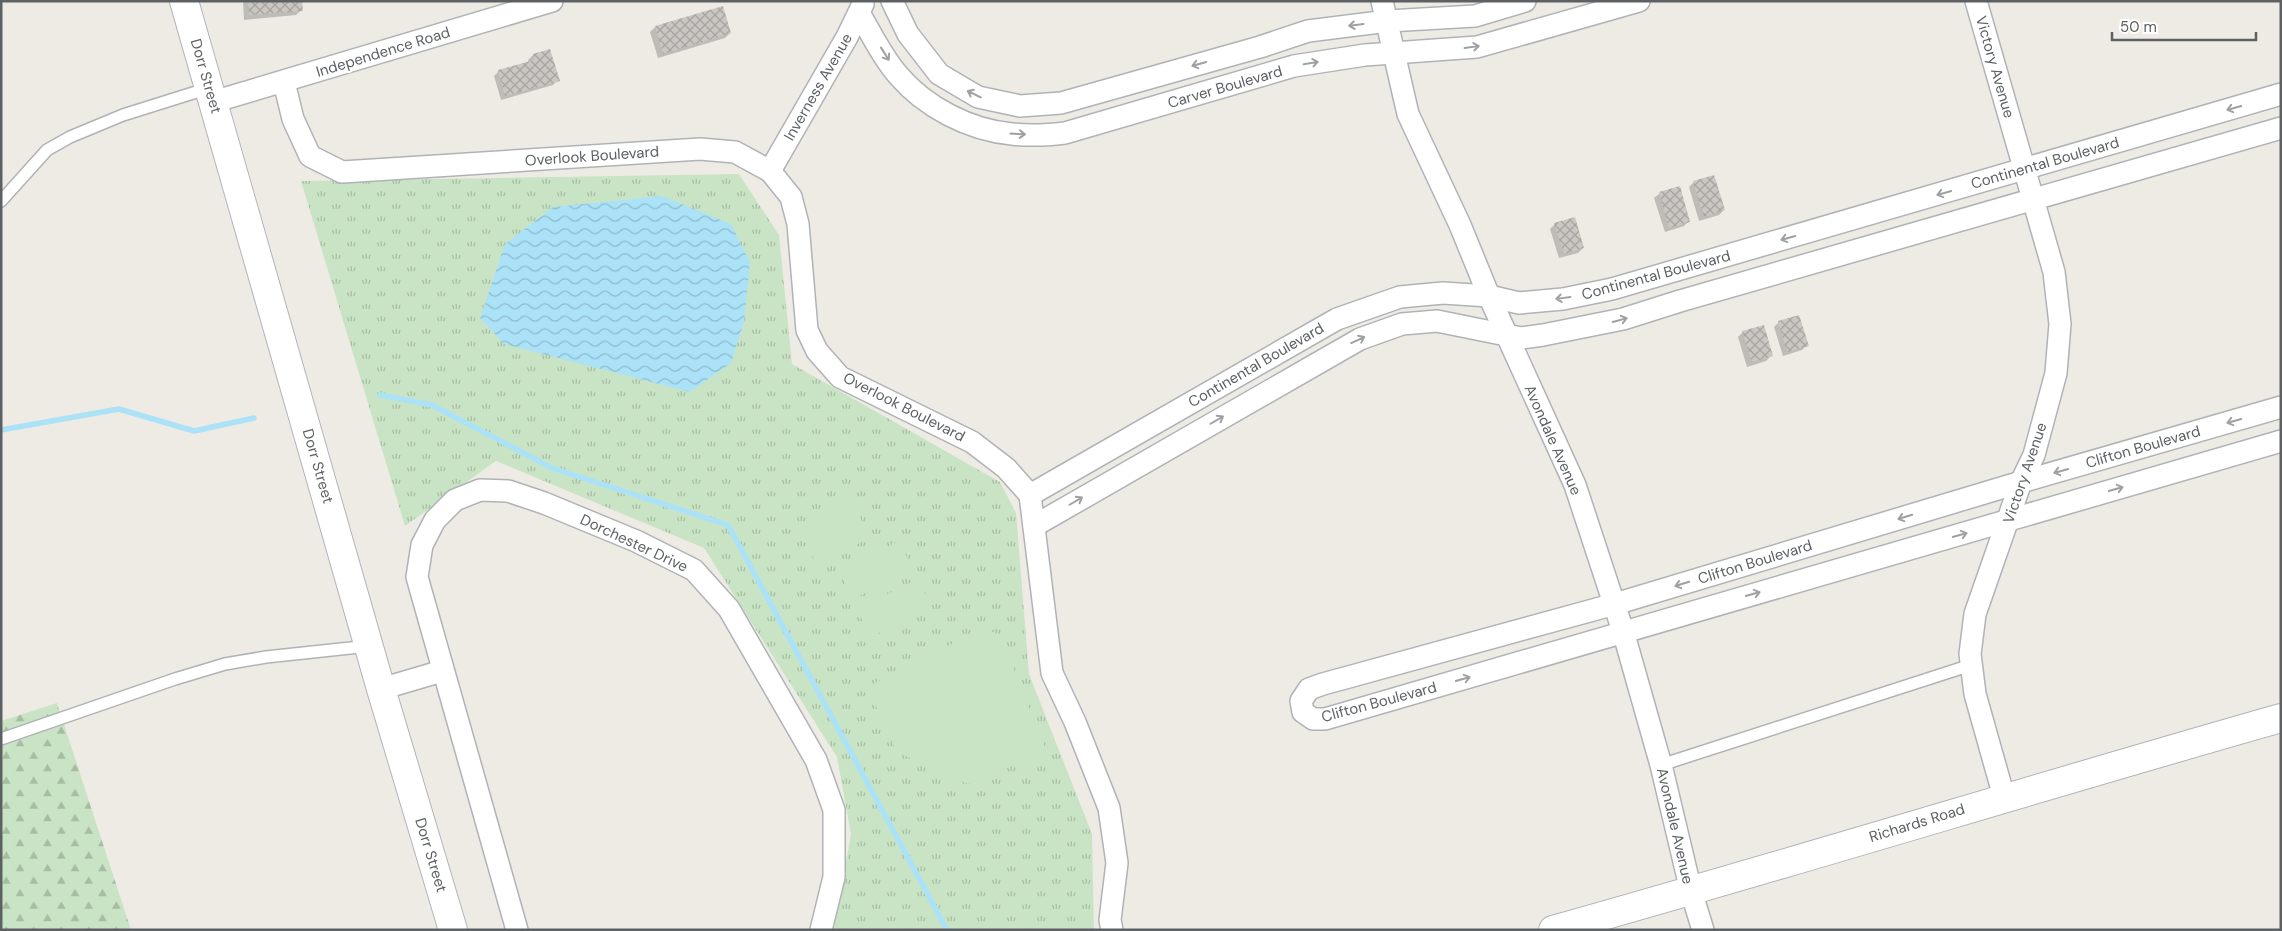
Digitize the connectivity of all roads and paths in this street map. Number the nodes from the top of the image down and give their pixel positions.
1 (184, 1) edge
2 (552, 1) edge
3 (892, 1) edge
4 (1525, 1) edge
5 (1639, 1) edge
6 (1976, 1) edge
7 (861, 7) edge
8 (1385, 11) edge
9 (1395, 53) junction
10 (284, 82) junction
11 (2281, 94) edge
12 (211, 95) junction
13 (2281, 128) edge
14 (2024, 170) junction
15 (770, 171) junction
16 (2033, 199) junction
17 (1, 201) edge
18 (1489, 296) junction
19 (1507, 335) junction
20 (2281, 407) edge
21 (2281, 441) edge
22 (2021, 482) junction
23 (1030, 495) junction
24 (2008, 521) junction
25 (1034, 526) junction
26 (1615, 604) junction
27 (1623, 631) junction
28 (369, 646) junction
29 (1971, 665) junction
30 (442, 670) junction
31 (381, 689) junction
32 (2281, 718) edge
33 (1, 739) edge
34 (1661, 765) junction
35 (2004, 797) junction
36 (1691, 892) junction
37 (453, 930) edge
38 (517, 930) edge
39 (821, 930) edge
40 (1112, 930) edge
41 (1553, 930) edge
42 (1703, 930) edge

1 - 12 main road, Dorr Street
2 - 10 street, Independence Road
8 -> 3 street, Carver Boulevard
4 - 8 street, Carver Boulevard
9 -> 5 street, Carver Boulevard
6 - 14 street, Victory Avenue
7 -> 9 street, Carver Boulevard
7 - 15 street, Inverness Avenue
8 - 9 street, Avondale Avenue
9 - 18 street, Avondale Avenue
10 - 12 street, Independence Road
10 - 15 street, Overlook Boulevard
11 -> 14 street, Continental Boulevard
12 - 17 lane
12 - 28 main road, Dorr Street
13 - 16 street, Continental Boulevard
14 - 16 street, Victory Avenue
14 -> 18 street, Continental Boulevard
15 - 23 street, Overlook Boulevard
19 -> 16 street, Continental Boulevard
16 - 22 street, Victory Avenue
18 - 19 street, Avondale Avenue
18 - 23 street, Continental Boulevard
25 -> 19 street, Continental Boulevard
19 - 26 street, Avondale Avenue
20 -> 22 street, Clifton Boulevard
24 -> 21 street, Clifton Boulevard
22 - 24 street, Victory Avenue
22 -> 26 street, Clifton Boulevard
23 - 25 street
27 -> 24 street, Clifton Boulevard
24 - 29 street, Victory Avenue
25 - 40 street
26 - 27 street, Avondale Avenue
26 -> 27 street, Clifton Boulevard
27 - 34 street, Avondale Avenue
28 - 31 main road, Dorr Street
28 - 33 lane
29 - 34 lane
29 - 35 street, Victory Avenue
30 - 31 street
30 - 38 street, Dorchester Drive
30 - 39 street, Dorchester Drive
31 - 37 main road, Dorr Street
32 - 35 main road, Richards Road
34 - 36 street, Avondale Avenue
35 - 36 main road, Richards Road
36 - 41 main road, Richards Road
36 - 42 street, Avondale Avenue

